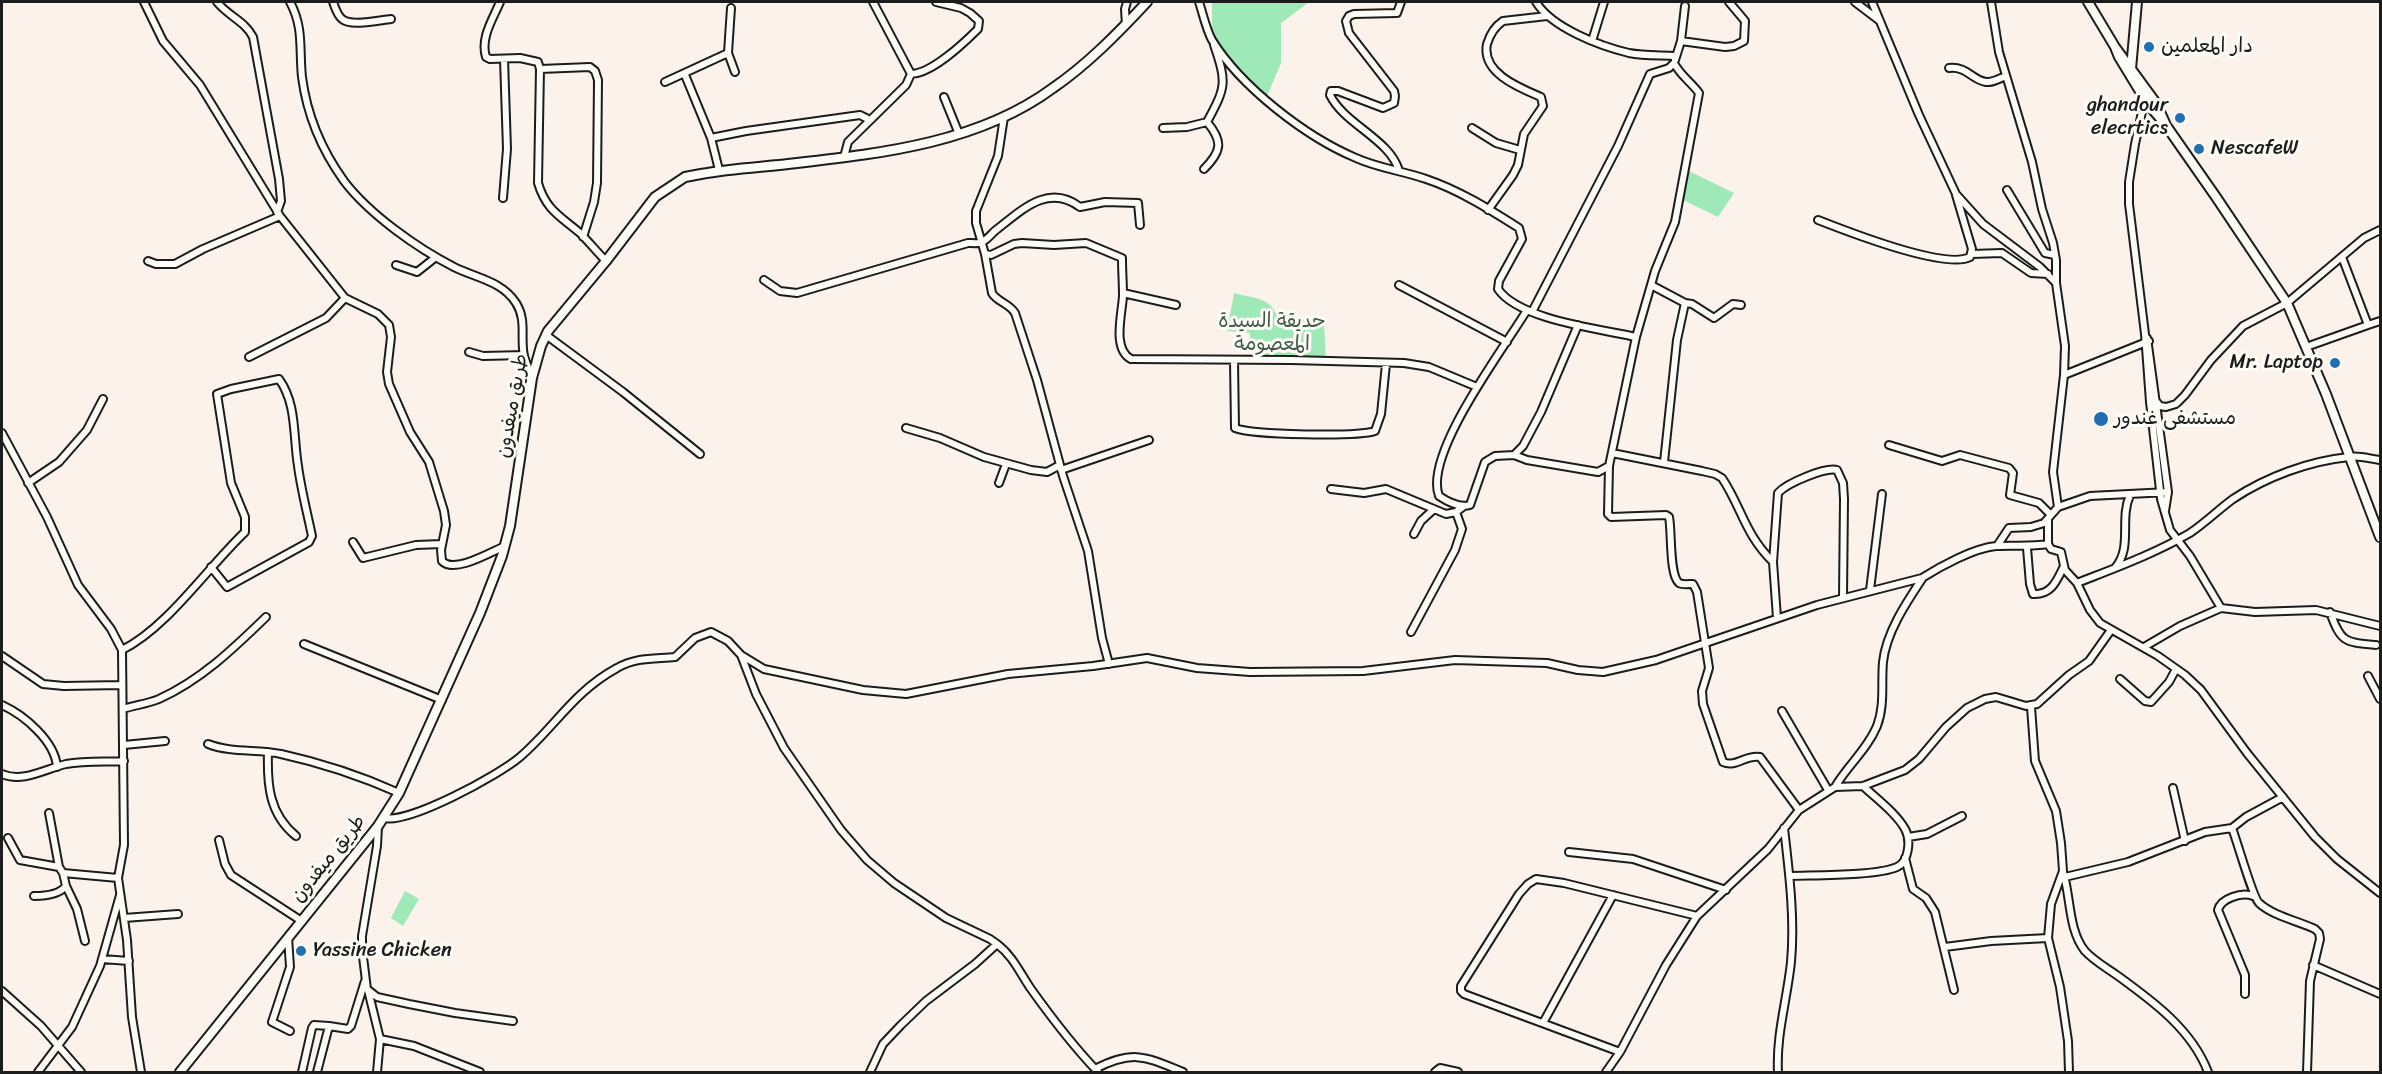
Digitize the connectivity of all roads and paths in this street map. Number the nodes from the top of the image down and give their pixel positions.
1 (144, 2) edge
2 (217, 2) edge
3 (290, 2) edge
4 (333, 2) edge
5 (500, 2) edge
6 (876, 2) edge
7 (936, 2) edge
8 (1127, 2) edge
9 (1147, 2) edge
10 (1198, 2) edge
11 (1401, 2) edge
12 (1536, 2) edge
13 (1604, 2) edge
14 (1729, 2) edge
15 (1855, 2) edge
16 (1872, 2) edge
17 (1991, 2) edge
18 (2088, 2) edge
19 (2137, 2) edge
20 (1685, 6) dead end
21 (731, 8) dead end
22 (1547, 16) junction
23 (391, 19) dead end
24 (1880, 21) junction
25 (1126, 25) junction
26 (1212, 39) junction
27 (1592, 41) junction
28 (1681, 41) junction
29 (728, 53) junction
30 (504, 59) junction
31 (1675, 59) junction
32 (1949, 68) dead end
33 (540, 69) junction
34 (735, 72) dead end
35 (2132, 73) junction
36 (911, 74) junction
37 (685, 75) junction
38 (2006, 76) junction
39 (665, 82) dead end
40 (944, 97) dead end
41 (2150, 100) junction
42 (1004, 117) junction
43 (870, 120) junction
44 (1207, 122) junction
45 (1163, 128) dead end
46 (1472, 128) dead end
47 (959, 134) junction
48 (711, 138) junction
49 (1520, 150) junction
50 (844, 157) junction
51 (1204, 169) dead end
52 (719, 170) junction
53 (1399, 171) junction
54 (2007, 190) dead end
55 (1956, 194) junction
56 (503, 198) dead end
57 (1488, 210) junction
58 (279, 214) junction
59 (1818, 220) dead end
60 (1140, 225) dead end
61 (2380, 230) edge
62 (583, 237) junction
63 (982, 242) junction
64 (985, 254) junction
65 (1972, 255) junction
66 (2055, 255) junction
67 (436, 257) junction
68 (2342, 257) junction
69 (148, 261) dead end
70 (606, 261) junction
71 (396, 265) dead end
72 (2048, 274) junction
73 (764, 280) dead end
74 (2056, 283) junction
75 (1400, 285) dead end
76 (1651, 285) junction
77 (1123, 293) junction
78 (345, 298) junction
79 (1685, 303) junction
80 (2287, 303) junction
81 (1176, 305) dead end
82 (1741, 305) dead end
83 (1530, 311) junction
84 (2380, 321) edge
85 (1578, 325) junction
86 (2368, 325) junction
87 (546, 335) junction
88 (1636, 337) junction
89 (2146, 339) junction
90 (1507, 342) junction
91 (2306, 347) junction
92 (470, 352) dead end
93 (524, 355) junction
94 (249, 357) dead end
95 (1234, 360) junction
96 (1386, 364) junction
97 (2064, 375) junction
98 (532, 378) junction
99 (1477, 387) junction
100 (103, 399) dead end
101 (2154, 406) junction
102 (906, 428) dead end
103 (2, 433) edge
104 (1149, 440) dead end
105 (1889, 445) dead end
106 (1612, 453) junction
107 (700, 454) dead end
108 (1514, 455) junction
109 (2350, 456) junction
110 (2380, 460) edge
111 (1664, 462) junction
112 (1006, 464) junction
113 (1609, 466) junction
114 (1061, 467) junction
115 (28, 483) junction
116 (999, 483) dead end
117 (1331, 489) dead end
118 (2162, 490) junction
119 (1882, 494) dead end
120 (2130, 495) junction
121 (1464, 506) junction
122 (2058, 507) junction
123 (1434, 509) junction
124 (1456, 512) junction
125 (2049, 517) junction
126 (1414, 534) dead end
127 (2380, 537) edge
128 (2178, 539) junction
129 (353, 542) dead end
130 (442, 544) junction
131 (2048, 544) junction
132 (505, 546) junction
133 (1997, 546) junction
134 (2027, 548) junction
135 (1773, 562) junction
136 (2064, 566) junction
137 (212, 567) junction
138 (2115, 568) junction
139 (1922, 578) junction
140 (2077, 583) junction
141 (1870, 590) junction
142 (1843, 597) junction
143 (2221, 608) junction
144 (2330, 612) junction
145 (266, 618) dead end
146 (1777, 618) junction
147 (2380, 626) edge
148 (2111, 630) junction
149 (1411, 632) dead end
150 (304, 644) dead end
151 (1705, 644) junction
152 (2376, 645) dead end
153 (2144, 647) junction
154 (122, 650) junction
155 (741, 655) junction
156 (2, 656) edge
157 (1109, 664) junction
158 (2176, 669) junction
159 (2368, 676) dead end
160 (2120, 679) dead end
161 (121, 685) junction
162 (2380, 699) edge
163 (442, 700) junction
164 (2, 705) edge
165 (2031, 706) junction
166 (123, 709) junction
167 (1782, 711) dead end
168 (165, 741) dead end
169 (208, 744) dead end
170 (124, 745) junction
171 (268, 752) junction
172 (124, 761) junction
173 (57, 768) junction
174 (2, 774) edge
175 (1863, 786) junction
176 (2173, 788) dead end
177 (1831, 789) junction
178 (399, 793) junction
179 (2283, 797) junction
180 (1799, 810) junction
181 (49, 813) dead end
182 (1962, 816) dead end
183 (384, 818) junction
184 (378, 826) junction
185 (1784, 827) junction
186 (2232, 828) junction
187 (296, 836) dead end
188 (1908, 837) junction
189 (8, 838) dead end
190 (219, 840) dead end
191 (2185, 841) junction
192 (1569, 852) dead end
193 (1905, 858) junction
194 (61, 870) junction
195 (2064, 874) junction
196 (1790, 876) junction
197 (118, 878) junction
198 (66, 886) junction
199 (1726, 890) junction
200 (121, 893) junction
201 (2380, 893) edge
202 (1613, 895) junction
203 (34, 896) dead end
204 (2253, 896) junction
205 (178, 914) dead end
206 (1697, 916) junction
207 (124, 918) junction
208 (300, 920) junction
209 (288, 936) junction
210 (2048, 938) junction
211 (85, 941) dead end
212 (997, 944) junction
213 (1946, 948) junction
214 (102, 959) junction
215 (129, 961) junction
216 (2313, 965) junction
217 (366, 977) junction
218 (368, 989) junction
219 (1954, 990) dead end
220 (2, 991) edge
221 (2245, 994) dead end
222 (2380, 994) edge
223 (513, 1021) dead end
224 (1543, 1023) junction
225 (329, 1026) junction
226 (290, 1031) dead end
227 (380, 1039) junction
228 (58, 1044) junction
229 (1620, 1052) junction
230 (1097, 1071) edge
231 (38, 1072) edge
232 (81, 1072) edge
233 (141, 1072) edge
234 (180, 1072) edge
235 (302, 1072) edge
236 (317, 1072) edge
237 (377, 1072) edge
238 (480, 1072) edge
239 (870, 1072) edge
240 (1183, 1072) edge
241 (1435, 1072) edge
242 (1458, 1072) edge
243 (1606, 1072) edge
244 (1778, 1072) edge
245 (2069, 1072) edge
246 (2208, 1072) edge
247 (2307, 1072) edge

1 - 58 street
2 - 58 street
3 - 67 street
4 - 23 street
5 - 30 street
6 - 36 street
7 - 36 street
8 - 25 street
9 - 25 main road, طريق ميفدون
10 - 26 street
11 - 53 street
12 - 22 street
13 - 27 street
14 - 28 street
15 - 24 street
16 - 24 street
17 - 38 street
18 - 35 main road
19 - 35 main road
20 - 28 street
21 - 29 street
22 - 27 street
22 - 49 street
24 - 55 street
25 - 42 main road, طريق ميفدون
26 - 44 street
26 - 53 street
27 - 31 street
28 - 31 street
29 - 34 street
29 - 37 street
30 - 33 street
30 - 56 street
31 - 76 street
31 - 83 street
32 - 38 street
33 - 62 street
33 - 62 street
35 - 41 main road
36 - 43 street
37 - 39 street
37 - 48 street
38 - 66 street
40 - 47 street
41 - 80 main road
41 - 89 street
42 - 47 main road, طريق ميفدون
42 - 63 street
43 - 48 street
43 - 50 street
44 - 45 street
44 - 51 street
46 - 49 street
47 - 50 main road, طريق ميفدون
48 - 52 street
49 - 57 street
50 - 52 main road, طريق ميفدون
52 - 70 main road, طريق ميفدون
53 - 57 street
54 - 66 street
55 - 65 street
55 - 72 street
57 - 83 street
58 - 69 street
58 - 78 street
59 - 65 street
60 - 63 street
61 - 68 street
62 - 70 street
63 - 64 street
63 - 73 street
64 - 77 street
64 - 114 street
65 - 72 street
66 - 74 street
67 - 71 street
67 - 93 street
68 - 80 street
68 - 86 street
70 - 87 main road, طريق ميفدون
72 - 74 street
74 - 97 street
75 - 90 street
76 - 79 street
76 - 88 street
77 - 81 street
77 - 95 street
78 - 94 street
78 - 130 street
79 - 82 street
79 - 111 street
80 - 91 main road
80 - 101 street
83 - 85 street
83 - 90 street
84 - 86 street
85 - 88 street
85 - 108 street
86 - 91 street
87 - 98 main road, طريق ميفدون
87 - 107 street
88 - 106 street
89 - 97 street
89 - 101 street
90 - 99 street
91 - 109 main road
92 - 93 street
93 - 98 street
95 - 96 street
95 - 96 street
96 - 99 street
97 - 122 street
98 - 132 main road, طريق ميفدون
99 - 121 street
100 - 115 street
101 - 118 street
102 - 112 street
103 - 115 street
104 - 114 street
105 - 125 street
106 - 111 street
106 - 113 street
108 - 113 street
108 - 121 street
109 - 110 street
109 - 127 main road
109 - 128 street
111 - 135 street
112 - 114 street
112 - 116 street
113 - 151 street
114 - 157 street
115 - 154 street
117 - 123 street
118 - 120 street
118 - 128 street
119 - 141 street
120 - 122 street
120 - 138 street
121 - 124 street
122 - 125 street
123 - 124 street
123 - 126 street
124 - 149 street
125 - 131 street
125 - 133 street
128 - 138 street
128 - 143 street
129 - 130 street
130 - 132 street
131 - 134 street
131 - 136 street
132 - 163 main road, طريق ميفدون
133 - 134 street
133 - 139 street
134 - 136 street
135 - 142 street
135 - 146 street
136 - 140 street
137 - 137 street
137 - 154 street
138 - 140 street
139 - 141 street
139 - 177 street
140 - 148 street
141 - 142 street
142 - 146 street
143 - 144 street
143 - 153 street
144 - 147 street
144 - 152 street
145 - 166 street
146 - 151 street
148 - 153 street
148 - 165 street
150 - 163 street
151 - 157 street
151 - 180 street
153 - 158 street
154 - 161 street
155 - 157 street
155 - 183 street
155 - 212 street
156 - 161 street
158 - 160 street
158 - 179 street
159 - 162 street
161 - 166 street
163 - 178 main road, طريق ميفدون
164 - 173 street
165 - 175 street
165 - 195 street
166 - 170 street
167 - 177 street
168 - 170 street
169 - 171 street
170 - 172 street
171 - 178 street
171 - 187 street
172 - 173 street
172 - 197 street
173 - 174 street
175 - 177 street
175 - 188 street
176 - 191 street
177 - 180 street
178 - 183 main road, طريق ميفدون
179 - 186 street
179 - 201 street
180 - 185 street
181 - 194 street
182 - 188 street
183 - 184 main road, طريق ميفدون
184 - 208 main road, طريق ميفدون
184 - 217 street
185 - 196 street
185 - 199 street
186 - 191 street
186 - 204 street
188 - 193 street
189 - 194 street
190 - 208 street
191 - 195 street
192 - 199 street
193 - 196 street
193 - 213 street
194 - 197 street
194 - 198 street
195 - 210 street
195 - 246 street
196 - 244 street
197 - 200 street
198 - 203 street
198 - 211 street
199 - 206 street
200 - 207 street
200 - 214 street
202 - 206 street
202 - 224 street
202 - 224 street
204 - 216 street
204 - 221 street
205 - 207 street
206 - 229 street
207 - 215 street
208 - 209 main road, طريق ميفدون
209 - 226 street
209 - 234 main road, طريق ميفدون
210 - 213 street
210 - 245 street
212 - 230 street
212 - 239 street
213 - 219 street
214 - 215 street
214 - 228 street
215 - 233 street
216 - 222 street
216 - 247 street
217 - 218 street
217 - 225 street
218 - 223 street
218 - 227 street
220 - 228 street
224 - 229 street
225 - 235 street
225 - 236 street
227 - 237 street
227 - 238 street
228 - 231 street
228 - 232 street
229 - 243 street
230 - 240 street
241 - 242 street

